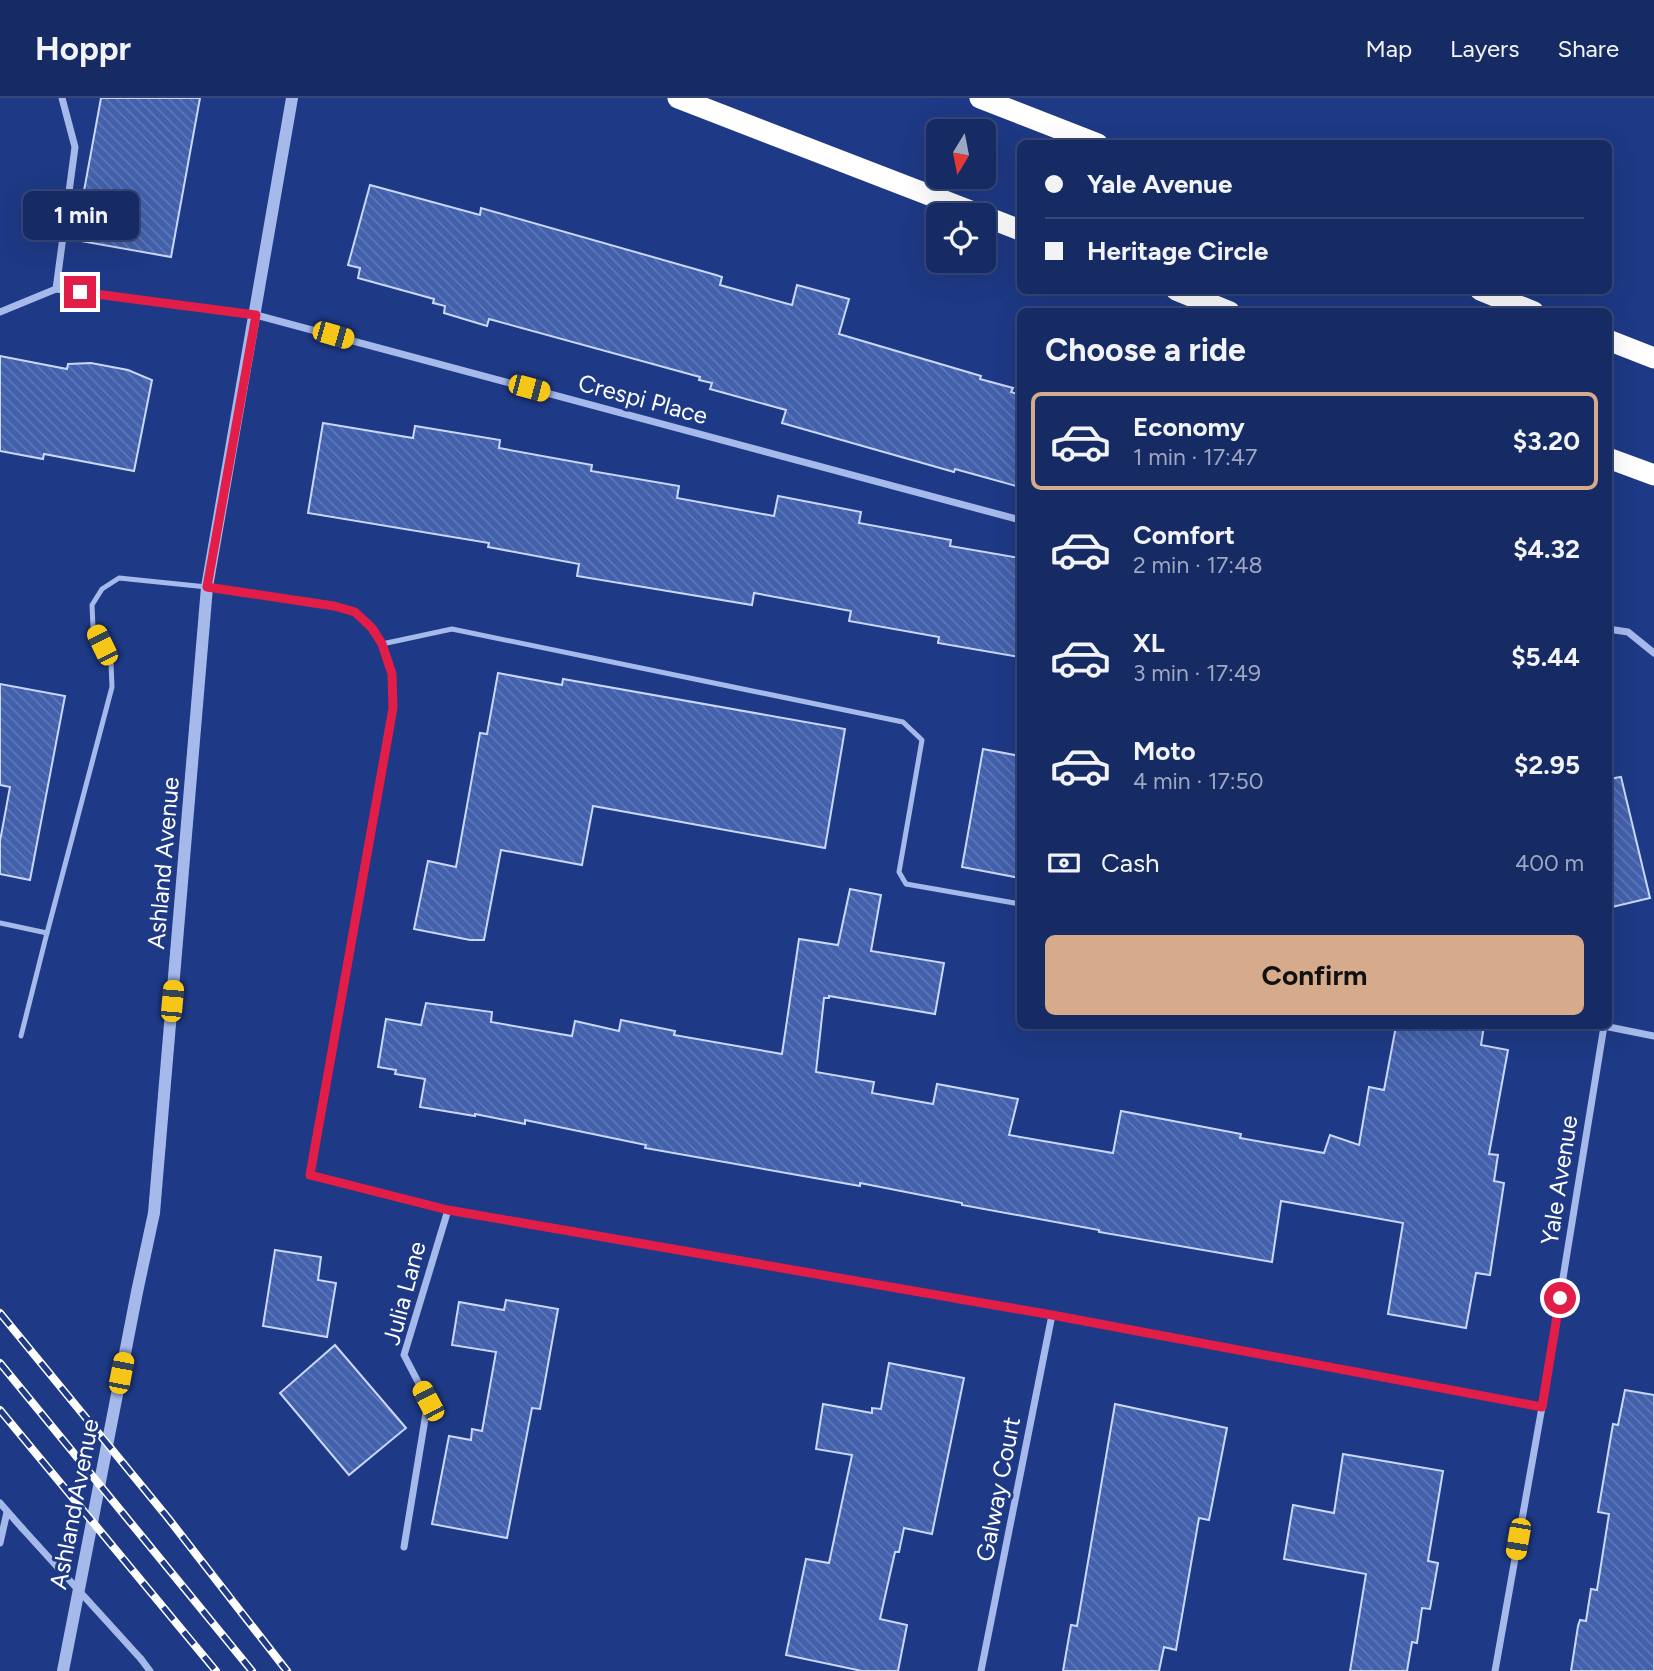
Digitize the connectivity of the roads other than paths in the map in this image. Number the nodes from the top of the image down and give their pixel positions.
1 (62, 98) edge
2 (292, 98) edge
3 (678, 98) edge
4 (980, 98) edge
5 (1088, 140) edge
6 (949, 203) edge
7 (996, 221) edge
8 (1017, 229) edge
9 (55, 289) junction
10 (1186, 294) edge
11 (1490, 294) edge
12 (1220, 308) edge
13 (1524, 308) edge
14 (0, 312) edge
15 (256, 315) junction
16 (1612, 342) edge
17 (1654, 358) edge
18 (1612, 459) edge
19 (1654, 475) edge
20 (1017, 519) edge
21 (207, 587) junction
22 (1612, 630) edge
23 (382, 644) junction
24 (1654, 653) edge
25 (1017, 903) edge
26 (0, 923) edge
27 (47, 933) junction
28 (1612, 1028) edge
29 (1604, 1029) edge
30 (21, 1036) dead end
31 (1654, 1036) edge
32 (448, 1210) junction
33 (1052, 1315) junction
34 (1542, 1407) junction
35 (0, 1503) edge
36 (7, 1512) junction
37 (0, 1543) edge
38 (404, 1547) dead end
39 (63, 1671) edge
40 (150, 1671) edge
41 (981, 1671) edge
42 (1495, 1671) edge

1 - 9 street
2 - 15 street, Ashland Avenue
3 - 6 highway
4 - 5 highway
7 - 8 highway
9 - 14 street
9 - 15 street, Crespi Place
10 - 12 highway
11 - 13 highway
15 - 20 street, Crespi Place
15 - 21 street, Ashland Avenue
16 - 17 highway
18 - 19 highway
21 - 23 street
21 - 27 lane
21 - 39 street, Ashland Avenue
22 - 24 street
23 - 25 lane
23 - 32 street
26 - 27 lane
27 - 30 lane
28 - 31 street
29 - 34 street, Yale Avenue
32 - 33 street
32 - 38 street, Julia Lane
33 - 34 street
33 - 41 street, Galway Court
34 - 42 street, Yale Avenue
35 - 36 street
36 - 37 street
36 - 40 street, bridge

